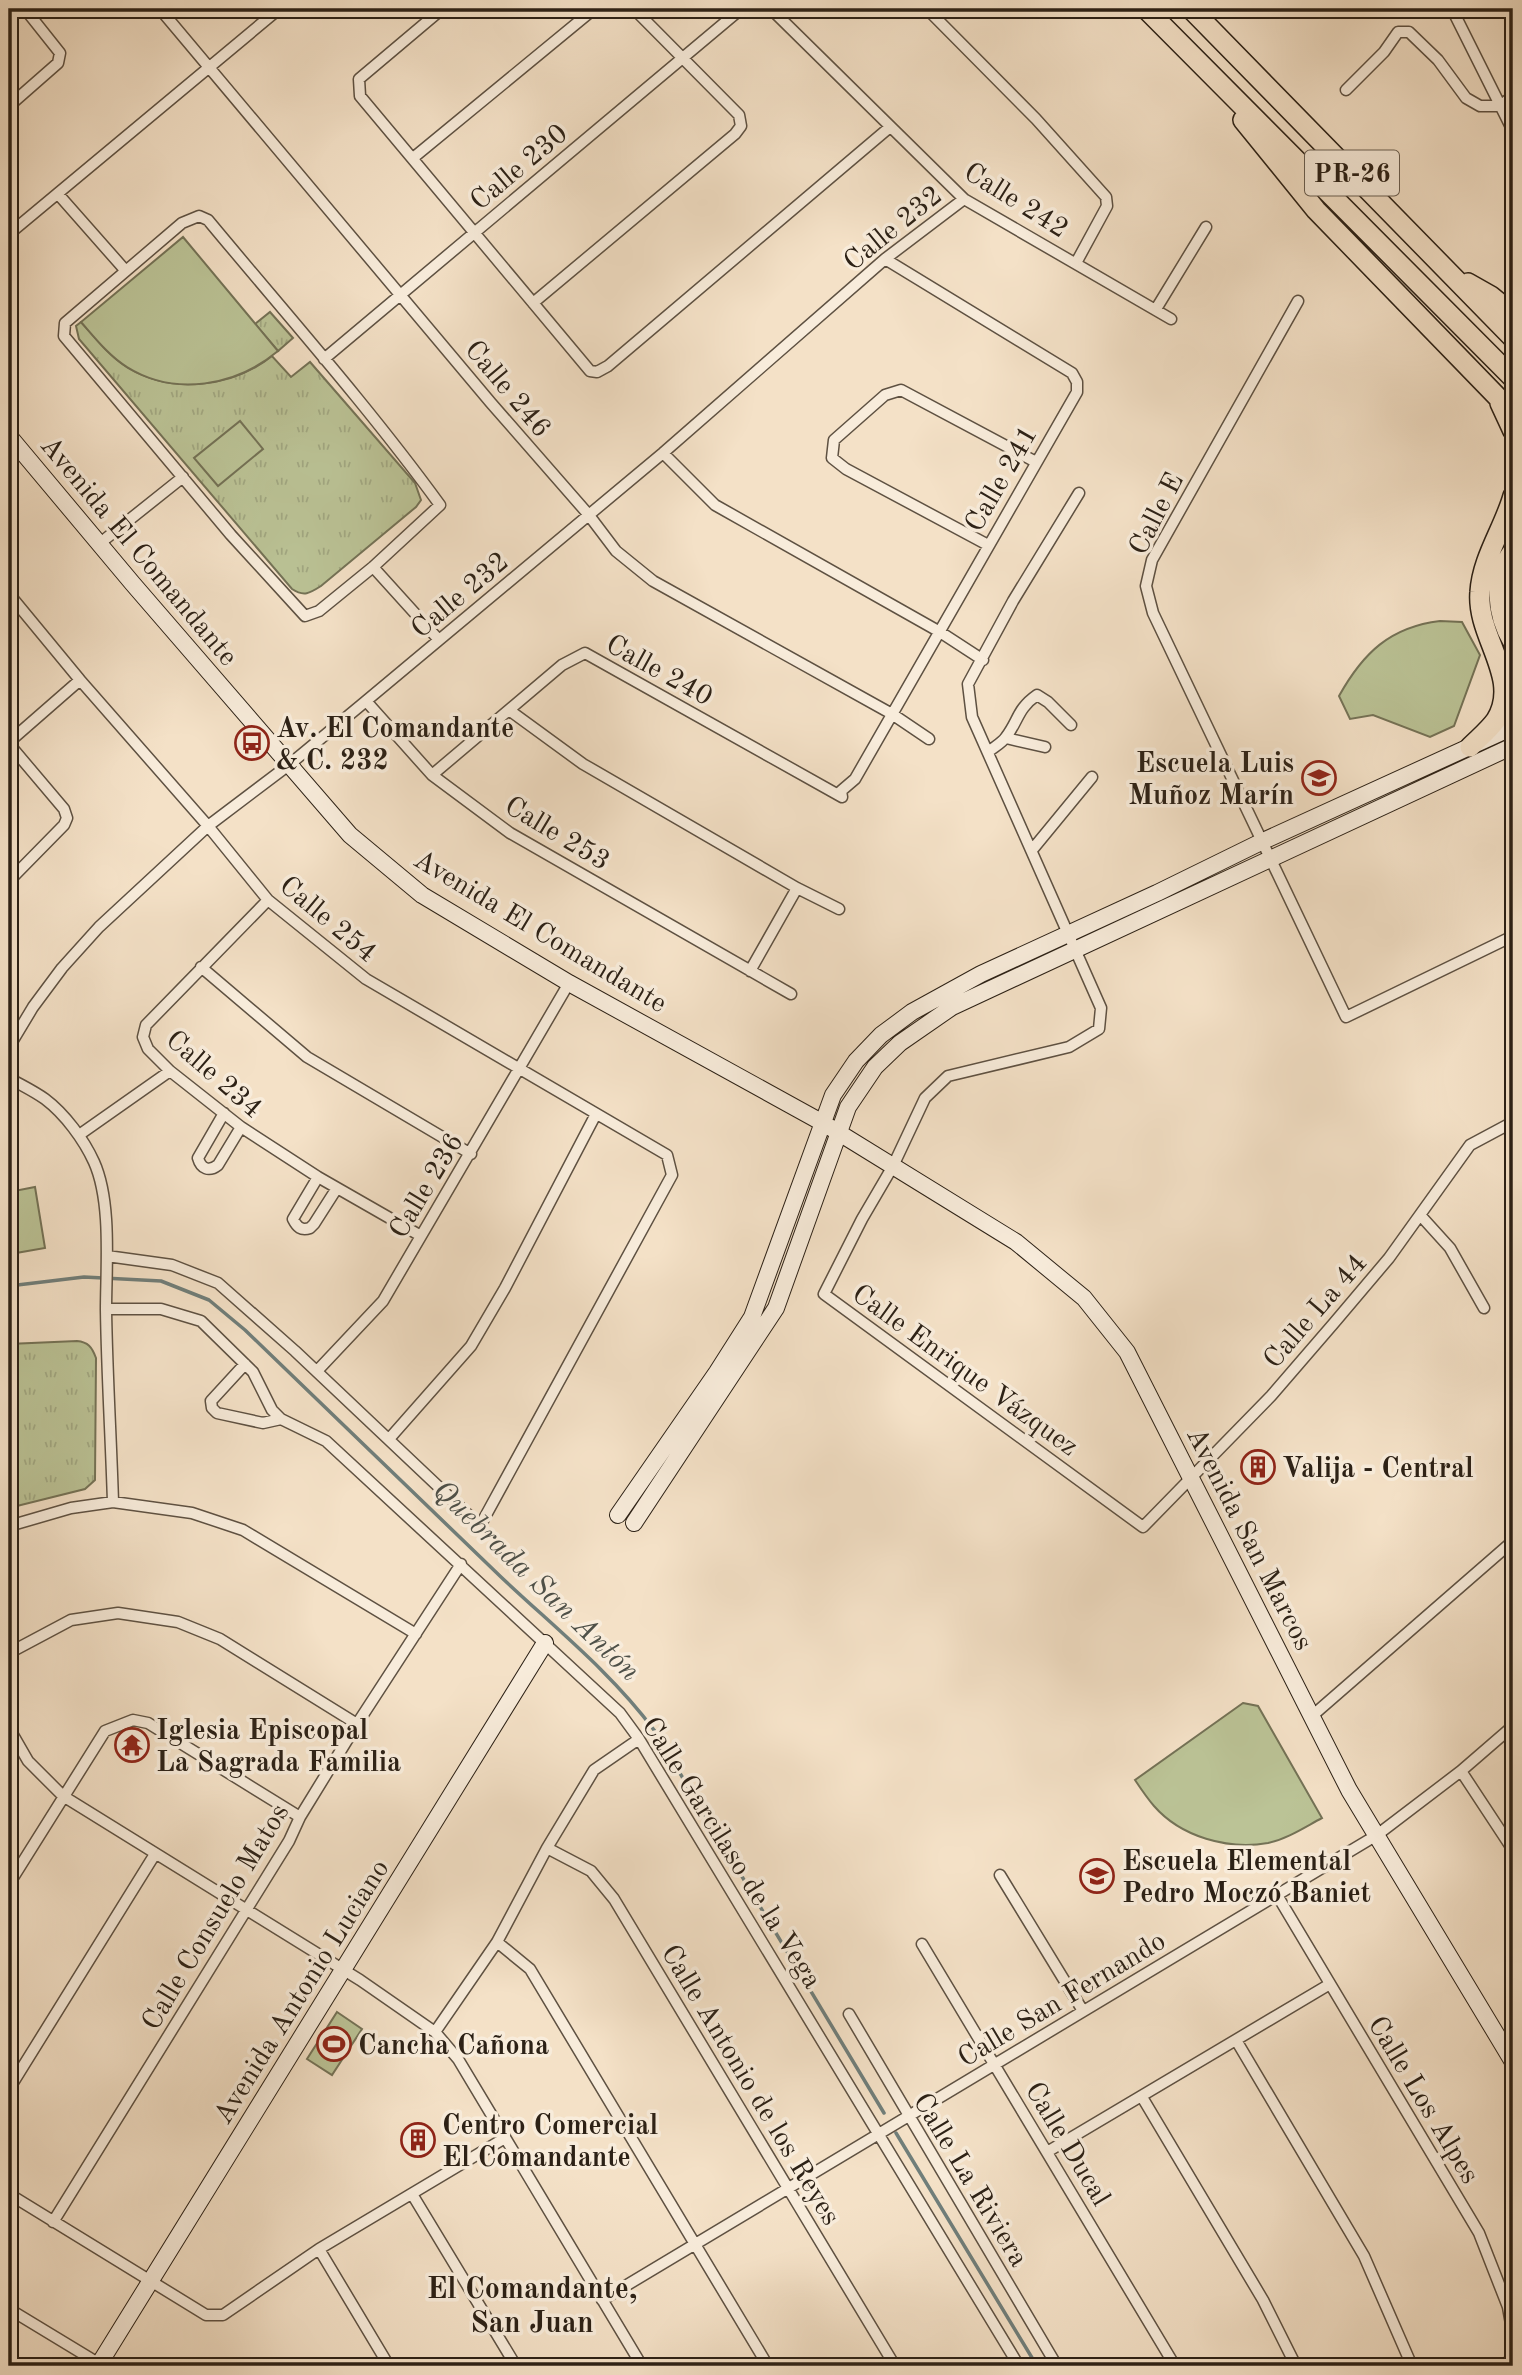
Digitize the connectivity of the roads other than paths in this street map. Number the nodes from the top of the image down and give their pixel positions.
1 (25, 9) edge
2 (160, 9) edge
3 (279, 9) edge
4 (442, 9) edge
5 (594, 9) edge
6 (634, 9) edge
7 (741, 9) edge
8 (771, 9) edge
9 (927, 9) edge
10 (1146, 9) edge
11 (1191, 9) edge
12 (1451, 9) edge
13 (683, 58) junction
14 (208, 67) junction
15 (1212, 76) junction
16 (1346, 90) dead end
17 (1513, 96) edge
18 (9, 106) edge
19 (1500, 106) junction
20 (890, 127) junction
21 (1513, 131) edge
22 (412, 158) junction
23 (58, 194) junction
24 (964, 199) junction
25 (1206, 227) dead end
26 (474, 232) junction
27 (9, 234) edge
28 (885, 259) junction
29 (1076, 263) junction
30 (125, 270) junction
31 (1448, 271) junction
32 (401, 295) junction
33 (1298, 301) dead end
34 (533, 303) junction
35 (1156, 309) junction
36 (1513, 314) edge
37 (1171, 318) dead end
38 (1513, 338) edge
39 (324, 359) junction
40 (1513, 378) edge
41 (1496, 396) junction
42 (1513, 413) edge
43 (1513, 431) edge
44 (9, 436) edge
45 (663, 453) junction
46 (1035, 462) junction
47 (183, 477) junction
48 (1079, 492) dead end
49 (1513, 496) edge
50 (588, 514) junction
51 (99, 544) junction
52 (988, 545) junction
53 (1513, 551) edge
54 (373, 567) junction
55 (9, 594) edge
56 (18, 606) junction
57 (9, 614) edge
58 (940, 632) junction
59 (439, 640) junction
60 (1513, 642) edge
61 (983, 660) junction
62 (80, 680) junction
63 (366, 701) junction
64 (509, 710) junction
65 (892, 714) junction
66 (1072, 725) dead end
67 (1513, 727) edge
68 (1498, 735) junction
69 (1006, 738) junction
70 (929, 739) dead end
71 (9, 743) edge
72 (1045, 747) dead end
73 (1470, 747) junction
74 (1511, 751) edge
75 (988, 752) junction
76 (290, 764) junction
77 (432, 775) junction
78 (1093, 777) dead end
79 (841, 791) joint
80 (208, 826) junction
81 (1258, 836) junction
82 (1032, 850) junction
83 (1270, 861) junction
84 (9, 881) edge
85 (797, 888) junction
86 (268, 900) junction
87 (839, 909) dead end
88 (1067, 934) junction
89 (1513, 936) edge
90 (1076, 950) junction
91 (201, 967) junction
92 (750, 971) junction
93 (569, 983) junction
94 (791, 994) dead end
95 (9, 1047) edge
96 (518, 1069) junction
97 (170, 1071) junction
98 (9, 1077) edge
99 (224, 1113) junction
100 (596, 1114) junction
101 (1513, 1122) edge
102 (823, 1123) junction
103 (241, 1127) junction
104 (840, 1133) junction
105 (79, 1135) junction
106 (471, 1154) junction
107 (893, 1166) junction
108 (318, 1177) junction
109 (337, 1188) junction
110 (1421, 1216) junction
111 (421, 1236) junction
112 (107, 1260) junction
113 (1484, 1308) dead end
114 (106, 1309) junction
115 (245, 1364) junction
116 (317, 1371) junction
117 (281, 1419) junction
118 (389, 1439) junction
119 (1191, 1476) junction
120 (113, 1502) junction
121 (618, 1515) joint
122 (634, 1523) joint
123 (9, 1526) edge
124 (1143, 1527) joint
125 (1513, 1541) edge
126 (461, 1564) junction
127 (416, 1634) junction
128 (545, 1643) junction
129 (9, 1653) edge
130 (1312, 1716) junction
131 (357, 1724) junction
132 (1513, 1726) edge
133 (9, 1728) edge
134 (639, 1739) junction
135 (1461, 1772) junction
136 (63, 1796) junction
137 (300, 1817) junction
138 (1377, 1835) junction
139 (547, 1848) junction
140 (1513, 1850) edge
141 (155, 1854) junction
142 (1000, 1875) dead end
143 (9, 1884) edge
144 (1277, 1895) junction
145 (247, 1910) junction
146 (496, 1942) junction
147 (922, 1944) dead end
148 (343, 1970) junction
149 (1330, 1984) junction
150 (1083, 2011) junction
151 (849, 2014) dead end
152 (435, 2032) junction
153 (1236, 2040) junction
154 (1513, 2062) edge
155 (995, 2064) junction
156 (9, 2090) edge
157 (1142, 2097) junction
158 (908, 2117) junction
159 (879, 2134) junction
160 (505, 2138) junction
161 (1047, 2152) junction
162 (788, 2188) junction
163 (9, 2194) edge
164 (412, 2194) junction
165 (53, 2222) junction
166 (694, 2244) junction
167 (319, 2249) junction
168 (151, 2283) junction
169 (602, 2300) junction
170 (12, 2310) edge
171 (9, 2323) edge
172 (1513, 2335) edge
173 (1513, 2361) edge
174 (100, 2366) edge
175 (389, 2366) edge
176 (516, 2366) edge
177 (642, 2366) edge
178 (768, 2366) edge
179 (895, 2366) edge
180 (1019, 2366) edge
181 (1057, 2366) edge
182 (1175, 2366) edge
183 (1296, 2366) edge
184 (1412, 2366) edge
185 (1494, 2366) edge

1 - 18 street
2 - 14 street, Calle 246
3 - 14 street
4 - 22 street
5 - 22 street
6 - 13 street
7 - 13 street, Calle 230
8 - 20 street, Calle 242
9 - 29 street
10 - 15 highway, PR-26
11 - 31 highway, PR-26
12 - 19 street
13 - 26 street, Calle 230
13 - 34 street
14 - 23 street
14 - 32 street, Calle 246
15 - 40 highway, PR-26
15 - 41 highway
16 - 19 street
17 - 19 street
19 - 21 street
20 - 24 street, Calle 242
20 - 34 street
22 - 26 street
23 - 27 street
23 - 30 street
24 - 28 street, Calle 232
24 - 29 street, Calle 242
25 - 35 street
26 - 32 street, Calle 230
26 - 34 street
28 - 45 street, Calle 232
28 - 46 street, Calle 241
29 - 35 street, Calle 242
30 - 39 street
30 - 47 street
31 - 36 highway
31 - 38 highway, PR-26
32 - 39 street, Calle 230
32 - 50 street, Calle 246
33 - 81 street, Calle E
35 - 37 street, Calle 242
39 - 54 street
41 - 42 highway
41 - 43 highway
44 - 51 street, Avenida El Comandante
45 - 50 street, Calle 232
45 - 58 street
46 - 52 street, Calle 241
46 - 52 street
47 - 51 street
47 - 54 street
48 - 61 street
49 - 73 highway
50 - 59 street, Calle 232
50 - 65 street, Calle 246
51 - 76 street, Avenida El Comandante
52 - 58 street, Calle 241
53 - 60 highway
54 - 59 street
55 - 56 street, Calle 254
56 - 57 street
56 - 62 street, Calle 254
58 - 61 street
58 - 65 street, Calle 241
59 - 63 street, Calle 232
61 - 75 street
62 - 71 street
62 - 80 street, Calle 254
63 - 76 street, Calle 232
63 - 77 street, Calle 253
64 - 77 street, Calle 240
64 - 79 street, Calle 240
64 - 85 street
65 - 70 street, Calle 246
65 - 79 street, Calle 241
66 - 69 street
67 - 68 street
68 - 73 street
68 - 74 street
69 - 72 street
69 - 75 street
71 - 84 street
73 - 81 street
74 - 83 street
75 - 82 street
76 - 80 street, Calle 232
76 - 93 street, Avenida El Comandante
77 - 92 street, Calle 253
78 - 82 street
80 - 86 street, Calle 254
80 - 95 street, Calle 232
81 - 83 street, Calle E
81 - 88 street
82 - 88 street
83 - 89 street, Calle E
83 - 90 street
85 - 87 street
85 - 92 street
86 - 91 street, Calle 234
86 - 96 street, Calle 254
88 - 90 street
88 - 102 street
90 - 104 street
90 - 107 street, Calle Enrique Vázquez
91 - 97 street, Calle 234
91 - 106 street
92 - 94 street
93 - 96 street, Calle 236
93 - 102 street, Avenida El Comandante
96 - 100 street, Calle 254
96 - 106 street, Calle 236
97 - 99 street, Calle 234
97 - 105 street
98 - 105 street
99 - 103 street, Calle 234
99 - 103 street
100 - 118 street
100 - 118 street, Calle 254
101 - 110 street, Calle La 44
102 - 104 street, Avenida El Comandante
102 - 121 street
103 - 108 street, Calle 234
104 - 107 street, Avenida San Marcos
104 - 122 street
105 - 112 street
106 - 111 street, Calle 236
107 - 119 street, Avenida San Marcos
107 - 124 street, Calle Enrique Vázquez
108 - 109 street, Calle 234
108 - 109 street
109 - 111 street, Calle 234
110 - 113 street
110 - 119 street, Calle La 44
111 - 116 street, Calle 236
112 - 114 street
112 - 116 street
114 - 115 street
114 - 120 street
115 - 117 street
115 - 117 street, Calle Garcilaso de la Vega
116 - 118 street
117 - 126 street, Calle Garcilaso de la Vega
119 - 124 street, Calle La 44
119 - 130 street, Avenida San Marcos
120 - 123 street
120 - 127 street
121 - 122 street
125 - 130 street
126 - 127 street, Calle Consuelo Matos
126 - 128 street, Calle Garcilaso de la Vega
127 - 131 street, Calle Consuelo Matos
128 - 134 street, Calle Garcilaso de la Vega
128 - 148 street, Avenida Antonio Luciano
129 - 131 street
130 - 138 street, Avenida San Marcos
131 - 137 street, Calle Consuelo Matos
132 - 135 street, Calle San Fernando
133 - 136 street
134 - 139 street
134 - 159 street, Calle Garcilaso de la Vega
135 - 138 street, Calle San Fernando
135 - 140 street
136 - 137 street
136 - 141 street
136 - 143 street
137 - 145 street, Calle Consuelo Matos
138 - 144 street, Calle San Fernando
138 - 154 street, Avenida San Marcos
139 - 146 street
139 - 162 street, Calle Antonio de los Reyes
141 - 145 street
141 - 156 street
142 - 150 street
144 - 149 street, Calle Los Alpes
144 - 150 street, Calle San Fernando
145 - 148 street
145 - 165 street, Calle Consuelo Matos
146 - 152 street
146 - 166 street
147 - 155 street, Calle Ducal
148 - 152 street
148 - 168 street, Avenida Antonio Luciano
149 - 153 street
149 - 172 street, Calle Los Alpes
150 - 155 street, Calle San Fernando
151 - 158 street, Calle La Riviera
152 - 160 street
153 - 157 street
153 - 184 street
155 - 158 street, Calle San Fernando
155 - 161 street, Calle Ducal
157 - 161 street
157 - 183 street
158 - 159 street, Calle San Fernando
158 - 181 street, Calle La Riviera
159 - 162 street, Calle San Fernando
159 - 180 street, Calle Garcilaso de la Vega
160 - 164 street
160 - 169 street
161 - 182 street, Calle Ducal
162 - 166 street, Calle San Fernando
162 - 179 street, Calle Antonio de los Reyes
163 - 165 street
164 - 167 street
164 - 176 street
165 - 168 street
166 - 169 street, Calle San Fernando
166 - 178 street
167 - 168 street
167 - 175 street
168 - 174 street, Avenida Antonio Luciano
169 - 177 street
170 - 171 street
170 - 174 street
173 - 185 street

